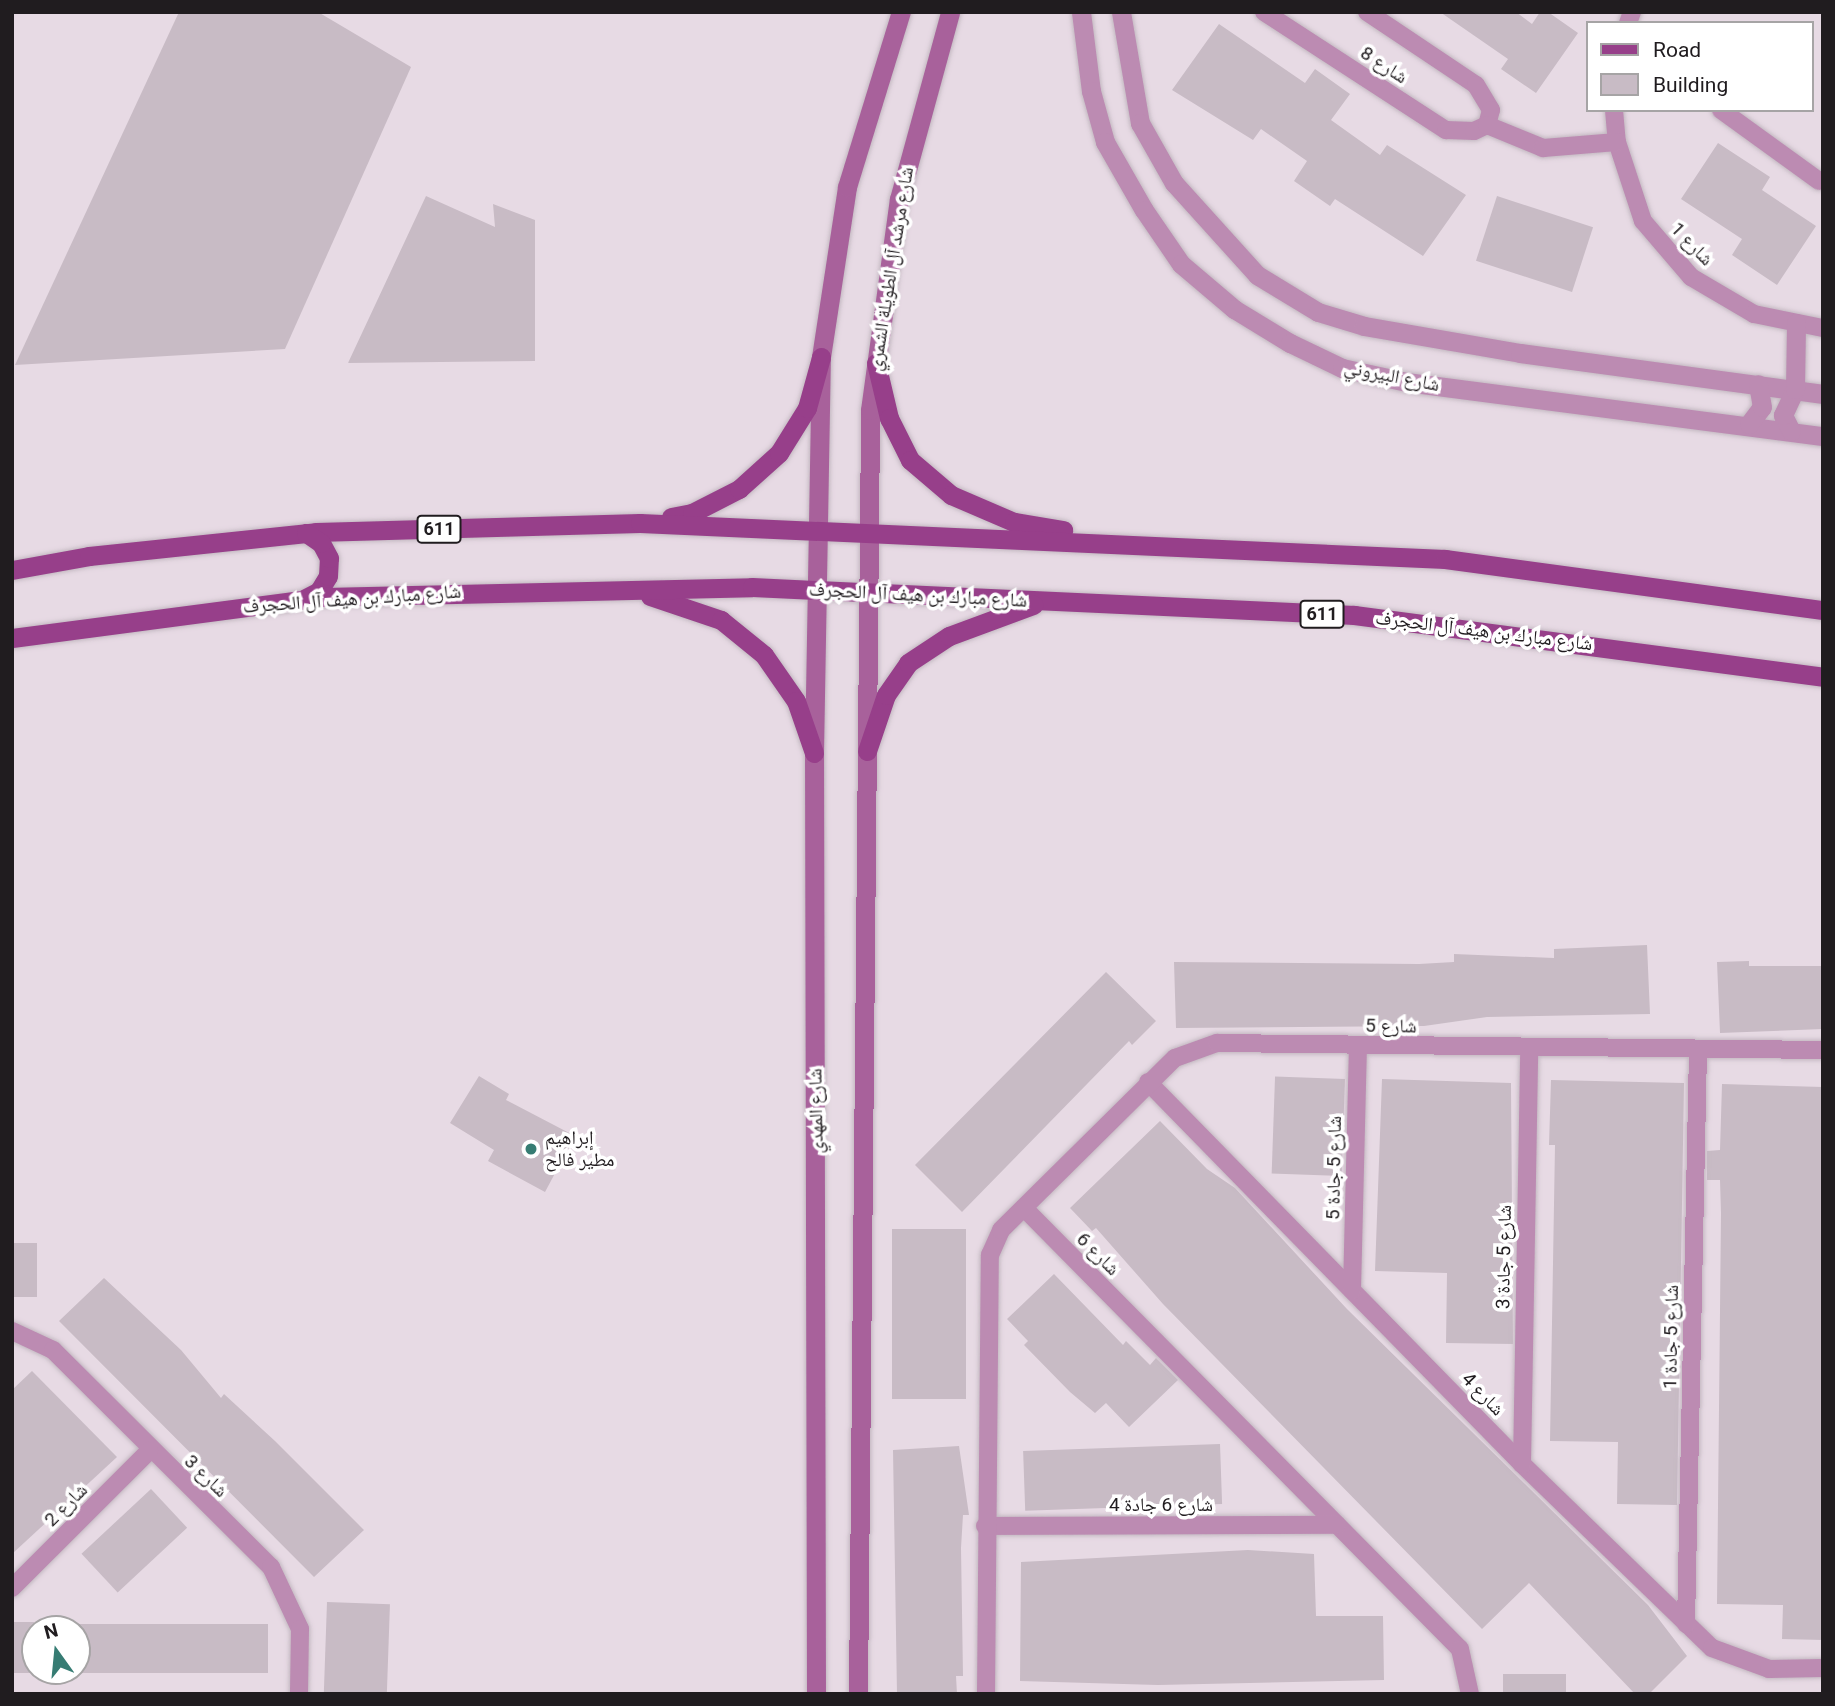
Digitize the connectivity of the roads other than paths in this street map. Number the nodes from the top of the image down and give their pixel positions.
1 (901, 12) edge
2 (950, 12) edge
3 (1081, 12) edge
4 (1121, 12) edge
5 (1264, 12) edge
6 (1367, 12) edge
7 (1615, 112) edge
8 (1724, 112) edge
9 (1487, 125) junction
10 (1617, 142) junction
11 (1819, 181) dead end
12 (1796, 323) junction
13 (1823, 328) edge
14 (821, 358) junction
15 (876, 363) junction
16 (1758, 384) junction
17 (1795, 389) junction
18 (1823, 394) edge
19 (1749, 424) junction
20 (1791, 431) junction
21 (1823, 436) edge
22 (640, 523) junction
23 (818, 529) junction
24 (868, 532) junction
25 (306, 533) junction
26 (1154, 544) junction
27 (12, 570) edge
28 (608, 588) junction
29 (818, 589) junction
30 (866, 591) junction
31 (303, 599) junction
32 (1043, 602) junction
33 (1823, 610) edge
34 (12, 638) edge
35 (1823, 677) edge
36 (867, 751) junction
37 (814, 753) junction
38 (1358, 1046) junction
39 (1529, 1050) junction
40 (1698, 1050) junction
41 (1823, 1050) edge
42 (1148, 1082) junction
43 (1024, 1208) junction
44 (1352, 1290) junction
45 (12, 1331) edge
46 (149, 1451) junction
47 (1522, 1464) junction
48 (1337, 1525) junction
49 (985, 1526) junction
50 (12, 1588) edge
51 (1686, 1624) junction
52 (1823, 1668) edge
53 (299, 1694) edge
54 (816, 1694) edge
55 (858, 1694) edge
56 (986, 1694) edge
57 (1470, 1694) edge

1 - 14 main road
2 - 15 main road, شارع مرشد آل الطويلة الشمري
3 - 19 street, شارع البيروني
4 - 16 street
5 - 9 street, شارع 8
6 - 9 street, شارع 8
7 - 10 street, شارع 1
8 - 11 street
9 - 10 street
10 - 12 street, شارع 1
12 - 13 street, شارع 1
12 - 17 street
14 - 22 main road
14 - 23 main road
15 - 24 main road, شارع مرشد آل الطويلة الشمري
15 - 26 main road
16 - 17 street
16 - 19 street
17 - 18 street
17 - 20 street
19 - 20 street, شارع البيروني
20 - 21 street, شارع البيروني
22 - 23 main road, 611
22 - 25 main road, 611
23 - 24 main road, 611
23 - 29 main road, شارع المهدي
24 - 26 main road, 611
24 - 30 main road
25 - 27 main road, 611
25 - 31 main road
26 - 33 main road, 611
28 - 29 main road, شارع مبارك بن هيف آل الحجرف / 611
28 - 31 main road, شارع مبارك بن هيف آل الحجرف / 611
28 - 37 main road
29 - 30 main road, شارع مبارك بن هيف آل الحجرف / 611
29 - 37 main road, شارع المهدي
30 - 32 main road, شارع مبارك بن هيف آل الحجرف / 611
30 - 36 main road
31 - 34 main road, شارع مبارك بن هيف آل الحجرف / 611
32 - 35 main road, شارع مبارك بن هيف آل الحجرف / 611
32 - 36 main road
36 - 55 main road
37 - 54 main road, شارع المهدي
38 - 39 street, شارع 5
38 - 42 street, شارع 5
38 - 44 street, شارع 5 جادة 5
39 - 40 street, شارع 5
39 - 47 street, شارع 5 جادة 3
40 - 41 street, شارع 5
40 - 51 street, شارع 5 جادة 1
42 - 43 street, شارع 5
42 - 44 street, شارع 4
43 - 48 street, شارع 6
43 - 49 street
44 - 47 street, شارع 4
45 - 46 street, شارع 3
46 - 50 street, شارع 2
46 - 53 street, شارع 3
47 - 51 street, شارع 4
48 - 49 street, شارع 6 جادة 4
48 - 57 street, شارع 6
49 - 56 street
51 - 52 street, شارع 4

